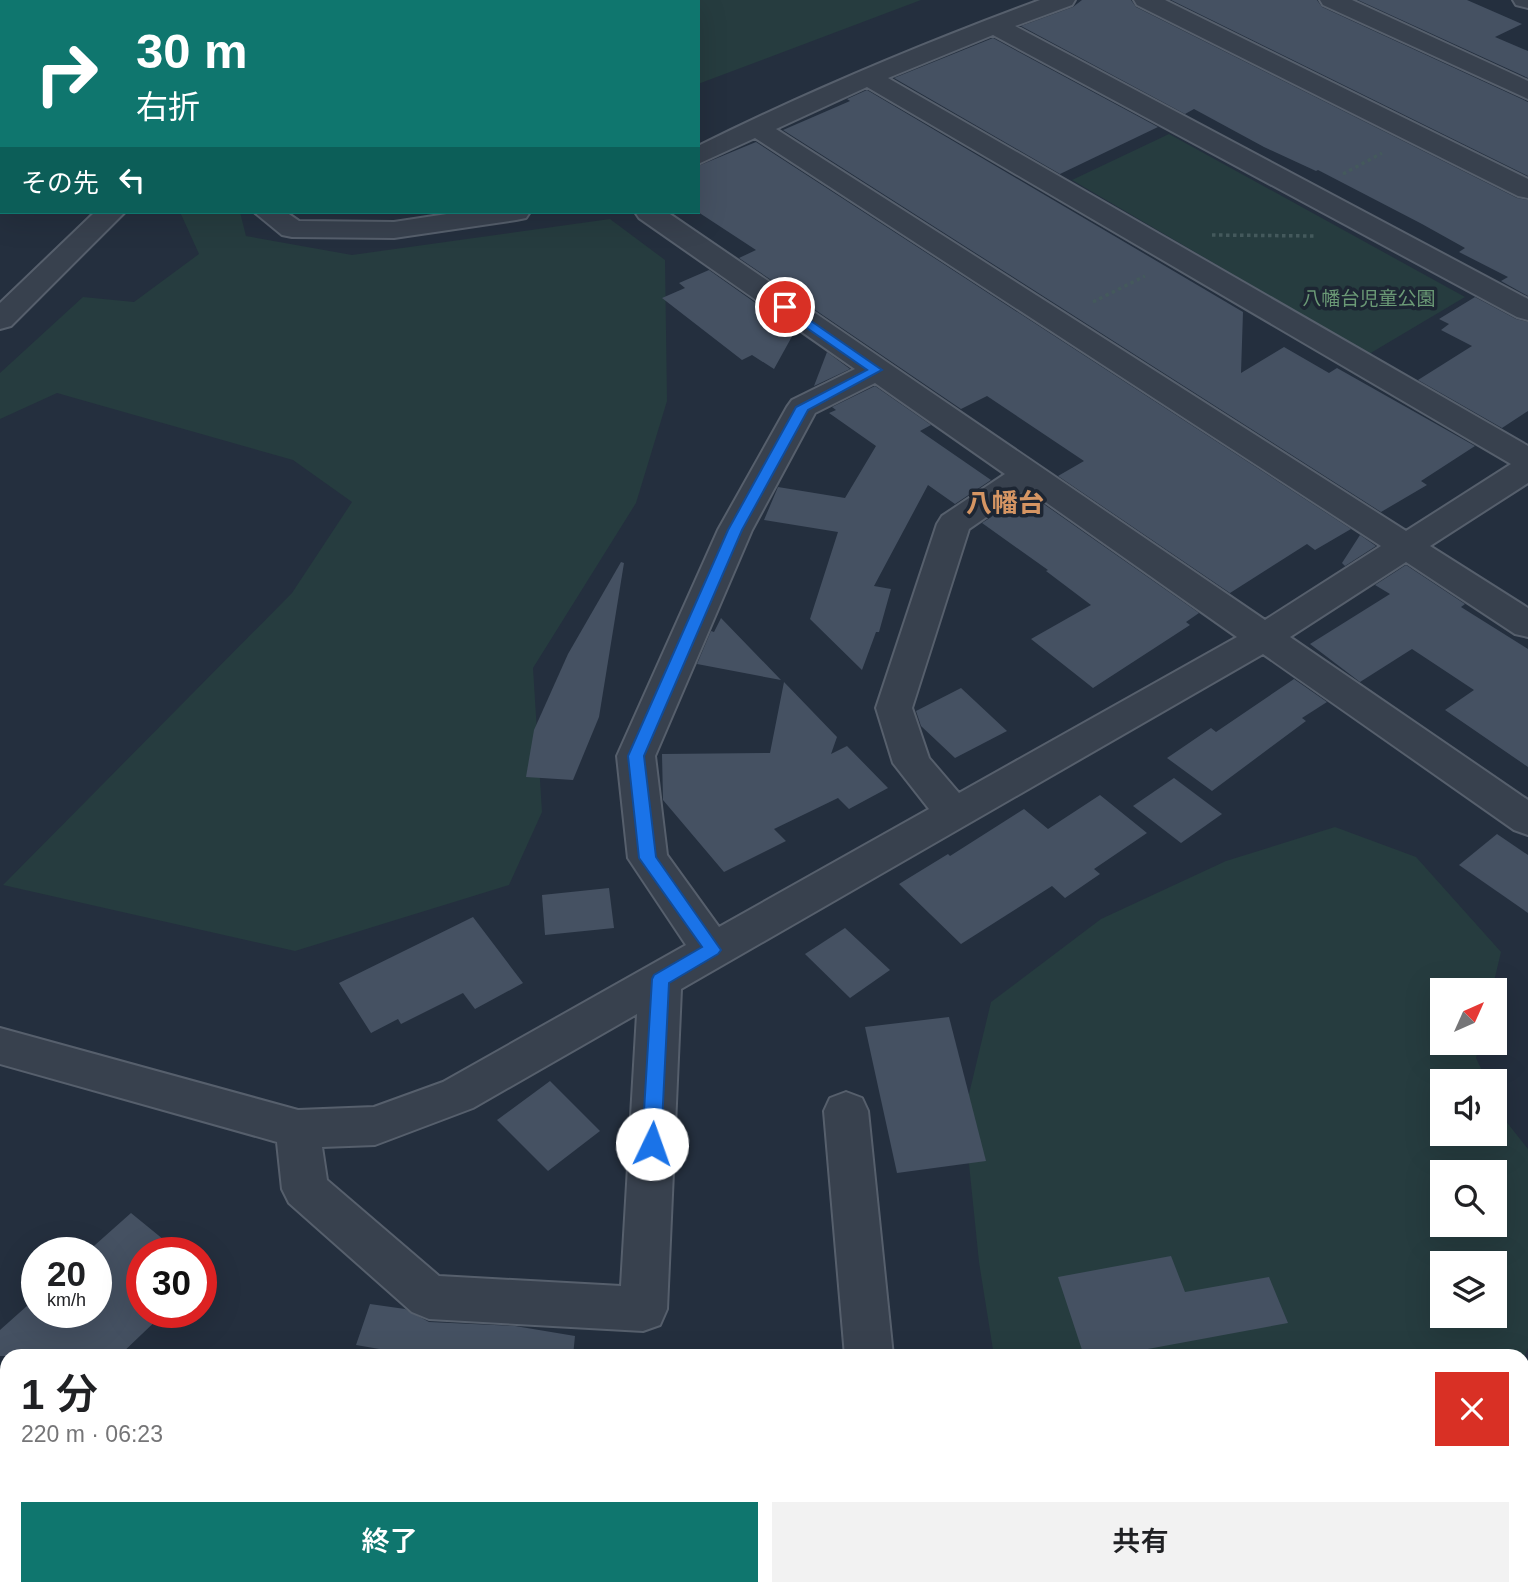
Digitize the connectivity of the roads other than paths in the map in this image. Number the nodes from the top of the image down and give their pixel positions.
1 (1063, 0) edge
2 (1146, 0) edge
3 (1332, 0) edge
4 (994, 25) junction
5 (868, 77) junction
6 (1528, 91) edge
7 (755, 127) junction
8 (700, 155) edge
9 (1528, 190) edge
10 (271, 214) edge
11 (502, 214) edge
12 (652, 214) edge
13 (101, 218) edge
14 (1528, 311) edge
15 (0, 320) edge
16 (876, 370) junction
17 (1528, 460) edge
18 (1528, 468) edge
19 (1027, 474) junction
20 (1405, 546) junction
21 (1528, 625) edge
22 (1264, 638) junction
23 (954, 813) junction
24 (1528, 820) edge
25 (712, 950) junction
26 (660, 979) junction
27 (0, 1046) edge
28 (846, 1111) dead end
29 (298, 1129) junction
30 (868, 1349) edge

1 - 4 street
2 - 9 street
3 - 6 street
4 - 5 street
4 - 14 street
5 - 7 street
5 - 17 street
7 - 8 street
7 - 20 street
10 - 11 street
12 - 16 street
13 - 15 street
16 - 19 street
16 - 25 street
18 - 20 street
19 - 22 street
19 - 23 street
20 - 21 street
20 - 22 street
22 - 23 street
22 - 24 street
23 - 25 street
25 - 26 street
26 - 29 street
26 - 29 street
27 - 29 street
28 - 30 street

